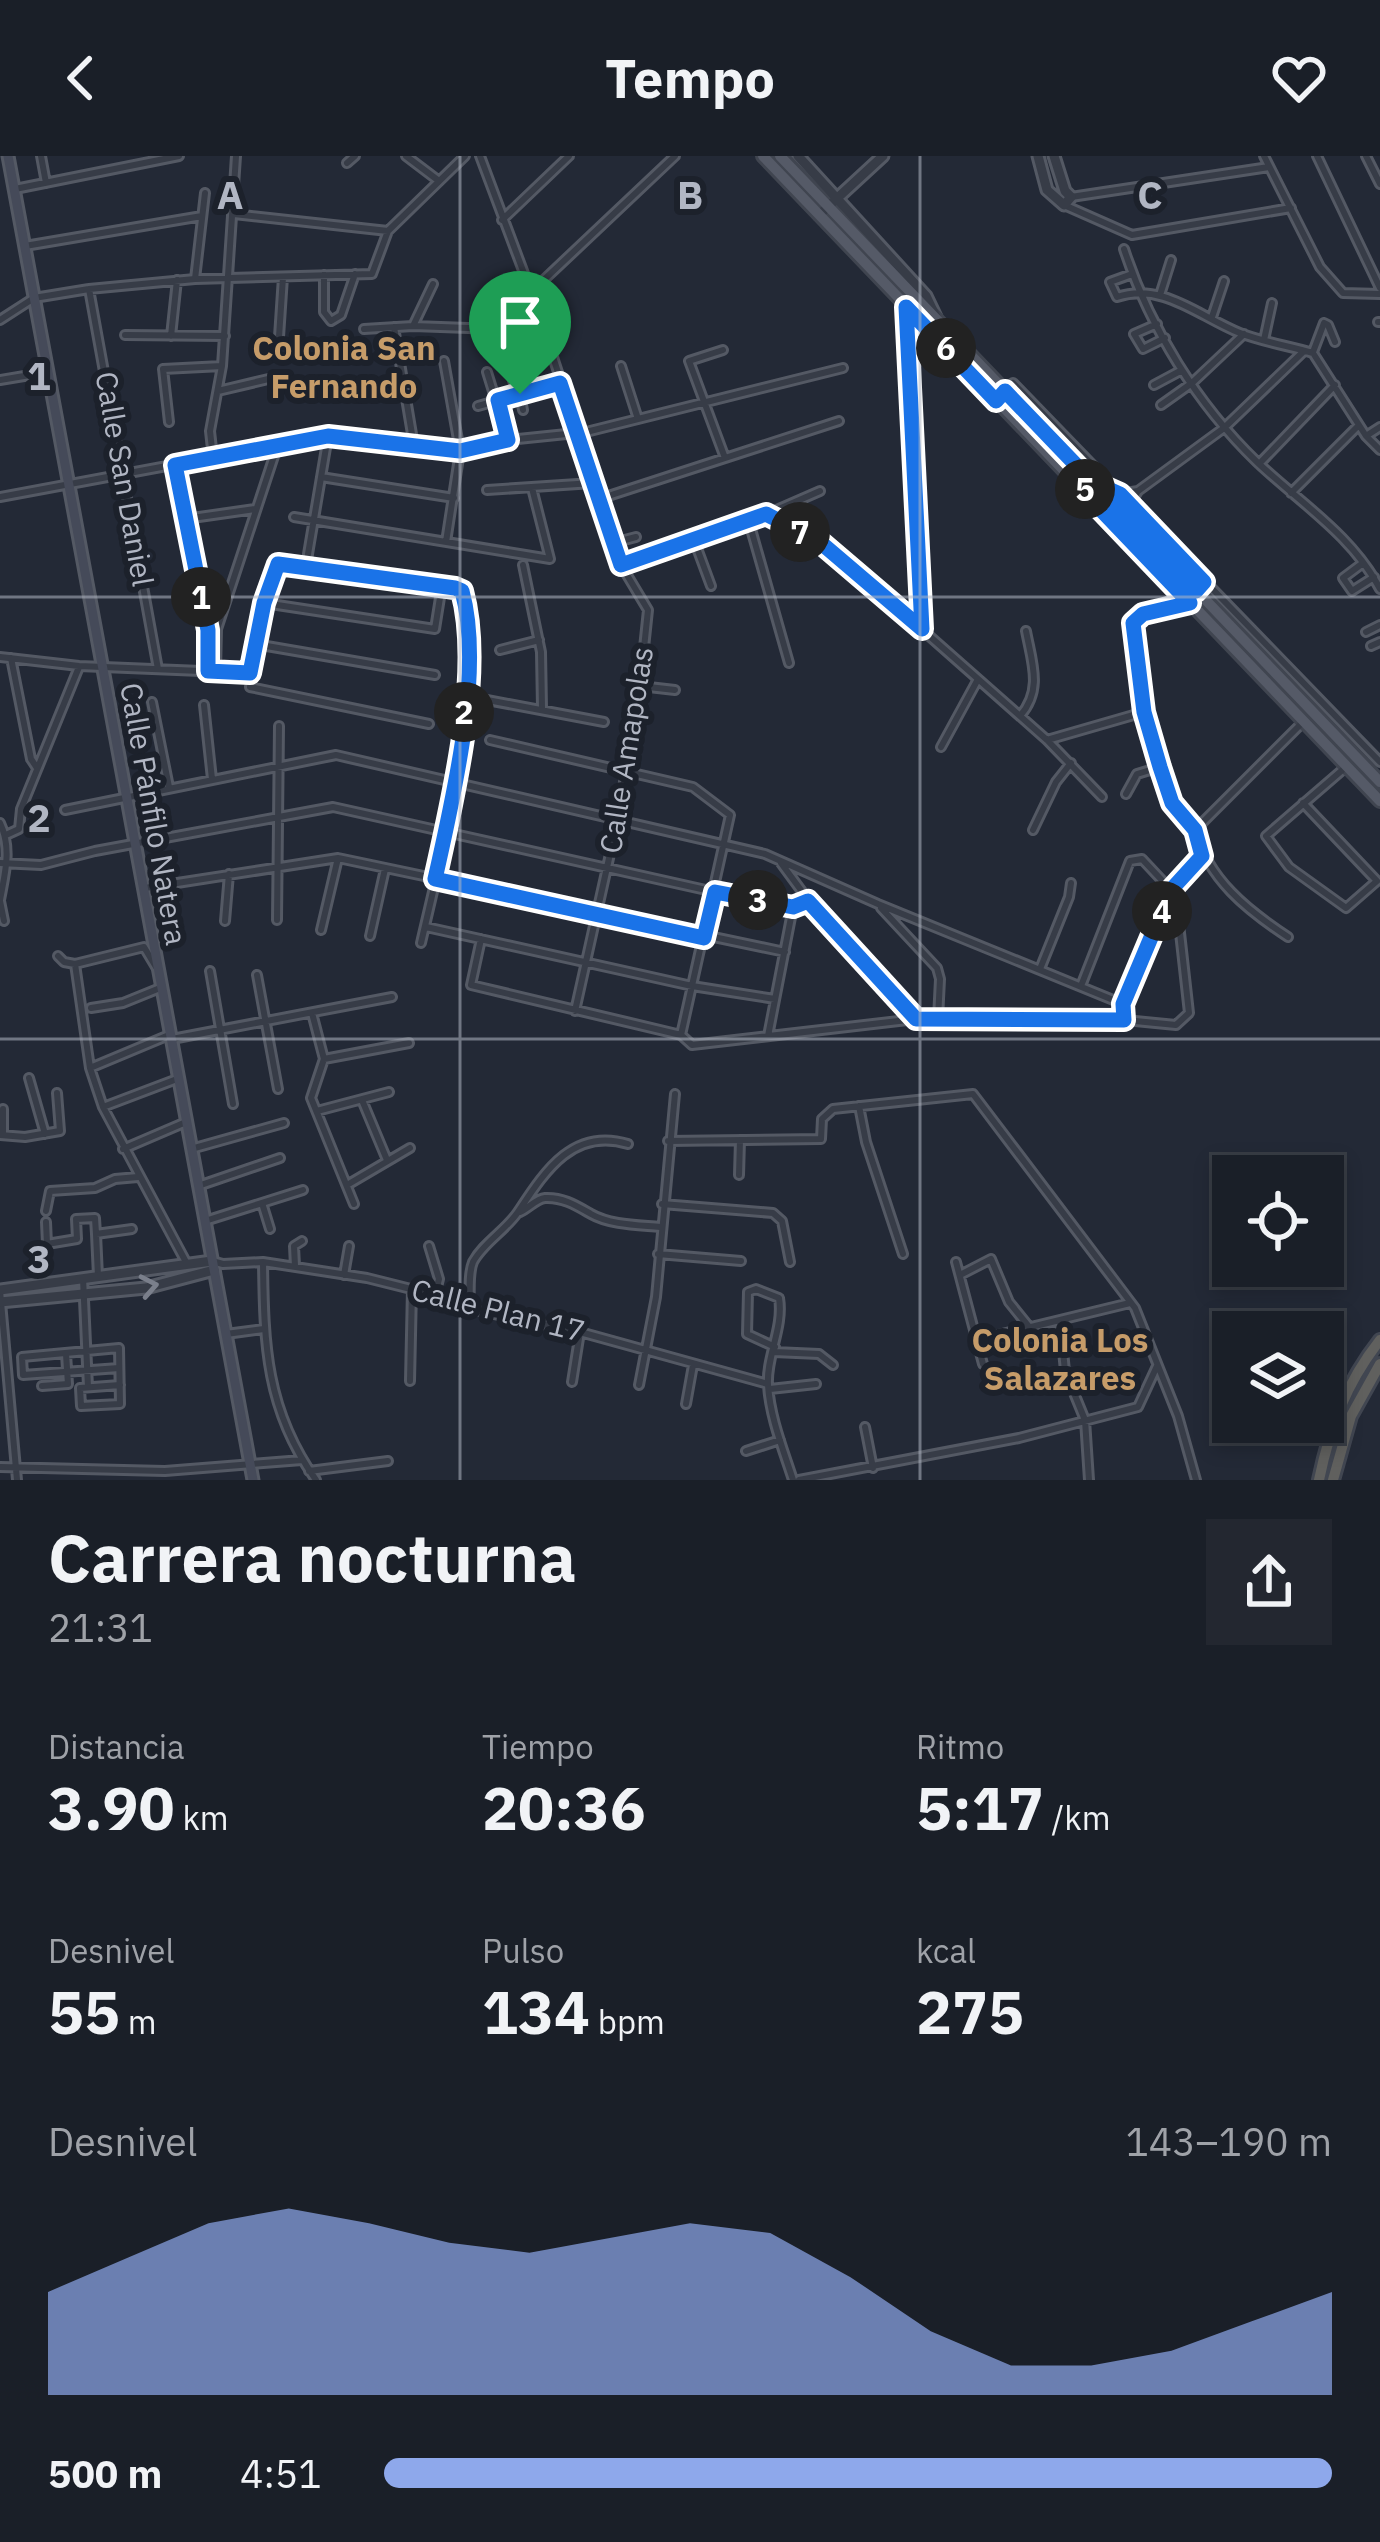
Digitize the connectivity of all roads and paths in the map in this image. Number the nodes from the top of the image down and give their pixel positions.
1 (8, 156) edge
2 (41, 156) edge
3 (120, 156) edge
4 (179, 156) edge
5 (236, 156) edge
6 (356, 156) edge
7 (406, 156) edge
8 (465, 156) edge
9 (480, 156) edge
10 (569, 156) edge
11 (675, 156) edge
12 (763, 156) edge
13 (780, 156) edge
14 (798, 156) edge
15 (883, 156) edge
16 (1040, 156) edge
17 (1054, 156) edge
18 (1264, 156) edge
19 (1317, 156) edge
20 (1366, 156) edge
21 (347, 163) dead end
22 (124, 167) junction
23 (1268, 167) junction
24 (439, 181) junction
25 (46, 183) junction
26 (1380, 184) edge
27 (14, 190) junction
28 (206, 193) dead end
29 (1068, 201) junction
30 (828, 207) junction
31 (1291, 208) junction
32 (234, 214) junction
33 (202, 216) junction
34 (502, 220) junction
35 (388, 231) junction
36 (25, 246) junction
37 (1124, 249) dead end
38 (1171, 260) dead end
39 (355, 274) junction
40 (1132, 274) junction
41 (324, 275) junction
42 (283, 277) junction
43 (195, 279) junction
44 (177, 280) junction
45 (230, 280) junction
46 (1224, 281) dead end
47 (433, 284) dead end
48 (89, 289) junction
49 (1138, 290) junction
50 (1380, 291) edge
51 (531, 292) junction
52 (1160, 295) junction
53 (34, 298) junction
54 (1272, 303) dead end
55 (906, 307) junction
56 (537, 308) junction
57 (1212, 317) junction
58 (0, 320) edge
59 (1157, 324) junction
60 (413, 326) junction
61 (394, 327) junction
62 (364, 329) dead end
63 (1244, 334) junction
64 (124, 335) dead end
65 (171, 336) junction
66 (225, 336) junction
67 (279, 337) dead end
68 (1165, 338) junction
69 (1264, 340) junction
70 (1335, 342) dead end
71 (723, 350) dead end
72 (1309, 351) junction
73 (444, 361) dead end
74 (509, 365) dead end
75 (222, 366) junction
76 (621, 366) dead end
77 (843, 368) dead end
78 (1182, 370) junction
79 (487, 371) dead end
80 (48, 372) junction
81 (277, 377) dead end
82 (0, 380) edge
83 (560, 383) junction
84 (1192, 383) junction
85 (1335, 385) junction
86 (1154, 386) dead end
87 (218, 392) junction
88 (519, 394) junction
89 (1000, 396) junction
90 (498, 400) junction
91 (704, 402) junction
92 (1161, 405) dead end
93 (478, 406) dead end
94 (524, 410) dead end
95 (638, 419) junction
96 (169, 422) dead end
97 (838, 422) dead end
98 (1359, 425) junction
99 (1380, 427) edge
100 (1224, 428) junction
101 (576, 432) junction
102 (328, 436) junction
103 (1366, 436) junction
104 (1059, 438) junction
105 (508, 440) junction
106 (414, 446) junction
107 (277, 447) junction
108 (1380, 450) edge
109 (460, 451) junction
110 (213, 458) junction
111 (725, 458) junction
112 (1259, 464) junction
113 (175, 465) junction
114 (122, 474) junction
115 (321, 477) junction
116 (593, 483) junction
117 (69, 484) junction
118 (1088, 487) junction
119 (532, 488) junction
120 (487, 490) dead end
121 (820, 491) dead end
122 (1138, 491) junction
123 (1291, 493) junction
124 (1120, 494) junction
125 (0, 497) edge
126 (454, 498) junction
127 (599, 499) junction
128 (1130, 505) junction
129 (255, 509) junction
130 (766, 514) junction
131 (293, 517) dead end
132 (185, 519) junction
133 (1128, 519) junction
134 (313, 521) junction
135 (749, 522) junction
136 (636, 537) dead end
137 (694, 540) junction
138 (446, 542) junction
139 (613, 544) junction
140 (1363, 563) junction
141 (523, 565) dead end
142 (621, 565) junction
143 (307, 566) junction
144 (1374, 578) junction
145 (442, 585) junction
146 (711, 586) dead end
147 (1380, 590) edge
148 (1196, 592) junction
149 (264, 603) junction
150 (1223, 610) junction
151 (1379, 628) edge
152 (212, 629) junction
153 (922, 629) junction
154 (1026, 631) dead end
155 (1366, 632) dead end
156 (539, 640) junction
157 (255, 644) junction
158 (500, 650) dead end
159 (0, 657) edge
160 (11, 658) junction
161 (789, 663) dead end
162 (79, 666) junction
163 (102, 666) junction
164 (158, 669) junction
165 (212, 671) junction
166 (250, 673) junction
167 (435, 675) dead end
168 (977, 680) junction
169 (640, 686) junction
170 (674, 690) dead end
171 (466, 696) junction
172 (152, 702) dead end
173 (204, 705) dead end
174 (542, 708) junction
175 (1144, 712) junction
176 (1020, 716) junction
177 (604, 722) dead end
178 (1304, 722) junction
179 (428, 724) dead end
180 (279, 726) dead end
181 (490, 740) dead end
182 (1047, 740) junction
183 (941, 747) dead end
184 (1380, 762) edge
185 (1071, 764) junction
186 (278, 766) junction
187 (1160, 767) junction
188 (37, 768) junction
189 (626, 771) junction
190 (1338, 771) junction
191 (212, 780) junction
192 (457, 782) junction
193 (1380, 782) edge
194 (170, 788) junction
195 (1126, 794) dead end
196 (127, 797) junction
197 (1102, 797) dead end
198 (1380, 801) edge
199 (1303, 803) junction
200 (65, 810) dead end
201 (277, 815) junction
202 (618, 818) junction
203 (0, 823) edge
204 (1033, 830) dead end
205 (1195, 830) junction
206 (446, 832) junction
207 (6, 835) junction
208 (134, 843) junction
209 (725, 843) junction
210 (1202, 856) junction
211 (338, 858) junction
212 (4, 862) edge
213 (780, 862) junction
214 (279, 865) junction
215 (386, 868) junction
216 (607, 868) junction
217 (229, 874) junction
218 (435, 879) junction
219 (1071, 883) dead end
220 (142, 889) junction
221 (1171, 890) junction
222 (715, 892) junction
223 (0, 901) edge
224 (808, 901) junction
225 (878, 904) junction
226 (793, 907) junction
227 (597, 914) junction
228 (278, 920) dead end
229 (4, 921) dead end
230 (225, 921) dead end
231 (425, 926) junction
232 (321, 931) dead end
233 (370, 936) dead end
234 (1288, 937) dead end
235 (704, 938) junction
236 (151, 939) junction
237 (481, 939) junction
238 (421, 944) dead end
239 (137, 947) junction
240 (785, 952) junction
241 (58, 956) dead end
242 (587, 962) junction
243 (75, 964) junction
244 (156, 967) junction
245 (1040, 968) junction
246 (210, 971) dead end
247 (257, 975) dead end
248 (692, 986) junction
249 (1081, 986) junction
250 (160, 988) junction
251 (392, 997) dead end
252 (775, 999) junction
253 (1123, 1004) junction
254 (91, 1008) dead end
255 (575, 1011) junction
256 (312, 1013) junction
257 (916, 1019) junction
258 (938, 1019) junction
259 (1124, 1020) junction
260 (267, 1022) junction
261 (221, 1030) junction
262 (681, 1035) junction
263 (767, 1036) junction
264 (169, 1037) junction
265 (409, 1042) dead end
266 (323, 1060) junction
267 (90, 1068) junction
268 (29, 1078) dead end
269 (177, 1078) junction
270 (278, 1089) dead end
271 (388, 1092) dead end
272 (57, 1093) dead end
273 (675, 1094) dead end
274 (362, 1100) junction
275 (233, 1104) dead end
276 (859, 1106) junction
277 (104, 1107) junction
278 (3, 1109) edge
279 (317, 1111) junction
280 (186, 1122) junction
281 (284, 1123) dead end
282 (45, 1134) junction
283 (1, 1135) edge
284 (740, 1140) junction
285 (668, 1142) junction
286 (628, 1144) dead end
287 (410, 1148) dead end
288 (191, 1149) junction
289 (123, 1150) junction
290 (280, 1158) dead end
291 (387, 1160) junction
292 (739, 1175) dead end
293 (138, 1177) junction
294 (539, 1178) junction
295 (347, 1185) junction
296 (198, 1186) junction
297 (303, 1190) dead end
298 (538, 1198) junction
299 (262, 1203) junction
300 (354, 1204) dead end
301 (662, 1204) junction
302 (46, 1211) dead end
303 (518, 1213) junction
304 (205, 1221) junction
305 (46, 1222) dead end
306 (660, 1227) junction
307 (132, 1229) dead end
308 (270, 1229) dead end
309 (96, 1234) junction
310 (302, 1241) dead end
311 (349, 1246) dead end
312 (429, 1246) dead end
313 (658, 1254) junction
314 (903, 1254) dead end
315 (741, 1261) dead end
316 (263, 1262) junction
317 (790, 1262) dead end
318 (956, 1262) dead end
319 (217, 1265) junction
320 (194, 1266) junction
321 (295, 1266) junction
322 (344, 1275) junction
323 (960, 1275) junction
324 (98, 1276) junction
325 (83, 1278) junction
326 (412, 1289) junction
327 (0, 1290) edge
328 (85, 1294) junction
329 (435, 1295) junction
330 (1, 1302) edge
331 (1130, 1303) junction
332 (470, 1309) junction
333 (1060, 1321) junction
334 (1030, 1328) junction
335 (264, 1329) junction
336 (580, 1331) junction
337 (225, 1334) junction
338 (977, 1340) junction
339 (1380, 1340) edge
340 (774, 1349) junction
341 (86, 1350) junction
342 (646, 1351) junction
343 (66, 1352) junction
344 (3, 1353) edge
345 (983, 1364) dead end
346 (1380, 1364) edge
347 (693, 1365) junction
348 (833, 1365) dead end
349 (1157, 1366) junction
350 (119, 1369) junction
351 (87, 1370) junction
352 (68, 1372) junction
353 (410, 1381) dead end
354 (572, 1382) dead end
355 (816, 1384) dead end
356 (120, 1385) junction
357 (639, 1385) dead end
358 (42, 1386) dead end
359 (769, 1386) junction
360 (84, 1387) junction
361 (686, 1404) dead end
362 (1085, 1420) junction
363 (865, 1427) dead end
364 (780, 1440) junction
365 (746, 1451) dead end
366 (302, 1460) junction
367 (388, 1460) dead end
368 (16, 1465) junction
369 (250, 1465) junction
370 (0, 1466) edge
371 (78, 1468) junction
372 (873, 1468) junction
373 (309, 1471) junction
374 (17, 1480) edge
375 (73, 1480) edge
376 (253, 1480) edge
377 (316, 1480) edge
378 (796, 1480) edge
379 (1089, 1480) edge
380 (1196, 1480) edge
381 (1319, 1480) edge
382 (1334, 1480) edge

1 - 27 main road, Calle Pánfilo Natera
2 - 25 street
3 - 22 street
4 - 22 street
5 - 32 street
6 - 21 street
7 - 24 street
8 - 24 street
9 - 34 street, Calle Amapolas
10 - 34 street
11 - 51 street
12 - 30 main road
13 - 30 main road
14 - 30 street
15 - 30 street
16 - 29 street
17 - 29 street
18 - 23 street
19 - 50 street
20 - 26 street
22 - 25 street
23 - 29 street
23 - 31 street
24 - 35 street
25 - 27 street
27 - 36 main road, Calle Pánfilo Natera
28 - 33 street
29 - 31 street
30 - 55 main road
30 - 89 main road
31 - 50 street
32 - 35 street
32 - 45 street
33 - 36 street
33 - 43 street
34 - 51 street, Calle Amapolas
35 - 39 street
36 - 53 main road, Calle Pánfilo Natera
37 - 40 street
38 - 52 street
39 - 41 street
39 - 41 street
40 - 49 street
40 - 49 street
41 - 42 street
42 - 45 street
42 - 67 street
43 - 44 street
43 - 45 street
44 - 48 street
44 - 65 street
45 - 66 street
46 - 57 street
47 - 60 street
48 - 53 street
48 - 114 street, Calle San Daniel
49 - 52 street
49 - 59 street
51 - 56 street, Calle Amapolas
52 - 57 street
53 - 58 street
53 - 80 main road, Calle Pánfilo Natera
54 - 69 street
55 - 89 main road
55 - 153 street
56 - 60 street
56 - 83 street, Calle Amapolas
57 - 63 street
59 - 68 street
59 - 68 street
60 - 61 street
61 - 62 street
61 - 106 street
63 - 69 street
63 - 84 street
64 - 65 street
65 - 66 street
66 - 75 street
68 - 78 street
69 - 72 street
70 - 72 street
71 - 91 street
72 - 85 street
72 - 100 street
73 - 109 street
74 - 88 street
75 - 87 street
75 - 96 street
76 - 95 street
77 - 91 street
78 - 84 street
78 - 86 street
79 - 90 street
80 - 82 street
80 - 117 main road, Calle Pánfilo Natera
81 - 87 street
83 - 88 street
83 - 101 street, Calle Amapolas
84 - 92 street
84 - 100 street
85 - 98 street
85 - 112 street
87 - 110 street
88 - 90 street
88 - 94 street
89 - 104 main road
89 - 118 main road
90 - 93 street
90 - 105 street
91 - 95 street
91 - 111 street
95 - 101 street
97 - 111 street
98 - 103 street
98 - 123 street
99 - 103 street
100 - 112 street
100 - 122 street
101 - 105 street
101 - 116 street, Calle Amapolas
102 - 106 street
102 - 107 street
102 - 115 street
103 - 108 street
104 - 118 main road
104 - 124 street
105 - 109 street
106 - 109 street
107 - 110 street
107 - 129 street
109 - 126 street
110 - 113 street
111 - 127 street
112 - 123 street
113 - 114 street
113 - 132 street
114 - 117 street
114 - 164 street, Calle San Daniel
115 - 126 street
115 - 134 street
116 - 119 street
116 - 127 street, Calle Amapolas
117 - 125 street
117 - 163 main road, Calle Pánfilo Natera
118 - 124 street
118 - 133 main road
118 - 148 main road
119 - 120 street
119 - 138 street
121 - 130 street
122 - 124 street
122 - 128 street
123 - 140 street
124 - 128 street
126 - 138 street
127 - 139 street, Calle Amapolas
128 - 133 street
128 - 148 street
129 - 132 street
129 - 152 street
130 - 135 street
130 - 153 street
131 - 134 street
132 - 152 street
133 - 148 main road
134 - 138 street
134 - 143 street
135 - 137 street
135 - 161 street
136 - 139 street
137 - 142 street
137 - 146 street
139 - 142 street, Calle Amapolas
140 - 144 street
140 - 144 street
141 - 156 street
142 - 169 street, Calle Amapolas
143 - 145 street
143 - 149 street
144 - 147 street
145 - 149 street
145 - 171 street
148 - 150 main road
148 - 175 street
148 - 178 main road
149 - 157 street
150 - 184 street
150 - 193 main road
151 - 155 street
152 - 165 street
153 - 168 street
154 - 176 street
156 - 158 street
156 - 174 street
157 - 166 street
157 - 167 street
159 - 160 street
160 - 162 street
160 - 188 street
162 - 163 street
162 - 188 street
163 - 164 street
163 - 196 main road, Calle Pánfilo Natera
164 - 165 street
165 - 166 street
166 - 179 street
168 - 176 street
168 - 183 street
169 - 170 street
169 - 189 street, Calle Amapolas
171 - 174 street
171 - 192 street
172 - 194 street
173 - 191 street
174 - 177 street
175 - 182 street
175 - 187 street
176 - 182 street
178 - 190 main road
178 - 205 street
180 - 186 street
181 - 189 street
182 - 185 street
185 - 197 street
185 - 204 street
186 - 191 street
186 - 192 street
186 - 201 street
187 - 195 street
187 - 205 street
188 - 207 street
189 - 202 street, Calle Amapolas
189 - 209 street
190 - 198 main road
190 - 199 street
191 - 194 street
192 - 202 street
192 - 206 street
194 - 196 street
196 - 200 street
196 - 208 main road, Calle Pánfilo Natera
199 - 199 street
201 - 206 street
201 - 208 street
201 - 214 street
202 - 209 street
202 - 216 street, Calle Amapolas
203 - 207 street
205 - 210 street
206 - 216 street
206 - 218 street
207 - 212 street
208 - 212 street
208 - 220 main road, Calle Pánfilo Natera
209 - 213 street
209 - 222 street
210 - 221 street
210 - 234 street
211 - 214 street
211 - 215 street
211 - 232 street
212 - 223 street
213 - 224 street
213 - 225 street
214 - 217 street
214 - 228 street
215 - 218 street
215 - 233 street
216 - 222 street
216 - 227 street, Calle Amapolas
217 - 220 street
217 - 230 street
218 - 227 street
218 - 231 street
219 - 245 street
220 - 236 main road, Calle Pánfilo Natera
221 - 249 street
221 - 253 street
221 - 259 street
222 - 226 street
222 - 235 street
223 - 229 street
224 - 226 street
224 - 257 street
225 - 245 street
225 - 258 street
226 - 240 street
227 - 235 street
227 - 242 street, Calle Amapolas
231 - 237 street
231 - 238 street
235 - 240 street
235 - 248 street
236 - 239 street
236 - 244 main road, Calle Pánfilo Natera
237 - 242 street
237 - 255 street
239 - 243 street
239 - 244 street
240 - 252 street
241 - 243 street
242 - 248 street
242 - 255 street, Calle Amapolas
243 - 267 street
244 - 250 main road, Calle Pánfilo Natera
245 - 249 street
246 - 261 street
247 - 260 street
248 - 252 street
248 - 262 street
249 - 253 street
250 - 254 street
250 - 264 main road, Calle Pánfilo Natera
251 - 256 street
252 - 263 street
253 - 259 street
255 - 262 street
256 - 260 street
256 - 266 street
257 - 258 street
257 - 263 street
258 - 259 street
260 - 261 street
260 - 270 street
261 - 264 street
261 - 275 street
262 - 263 street
264 - 267 street
264 - 269 main road, Calle Pánfilo Natera
265 - 266 street
266 - 279 street
267 - 277 street
268 - 282 street
269 - 277 street
269 - 280 main road, Calle Pánfilo Natera
271 - 274 street
272 - 282 street
273 - 285 street
274 - 279 street
274 - 291 street
276 - 284 street
276 - 314 street
276 - 331 street
277 - 289 street
278 - 283 street
279 - 295 street
280 - 288 main road, Calle Pánfilo Natera
280 - 289 street
281 - 288 street
282 - 283 street
284 - 285 street
284 - 292 street
285 - 301 street
286 - 294 street
287 - 291 street
288 - 296 main road, Calle Pánfilo Natera
289 - 293 street
290 - 296 street
291 - 295 street
293 - 302 street
293 - 320 street
294 - 298 street
294 - 303 street
295 - 300 street
296 - 304 main road, Calle Pánfilo Natera
297 - 299 street
298 - 303 street
298 - 306 street
299 - 304 street
299 - 308 street
301 - 306 street
301 - 317 street
303 - 332 street
304 - 319 main road, Calle Pánfilo Natera
305 - 309 street
306 - 313 street
307 - 309 street
309 - 324 street
310 - 321 street
311 - 322 street
312 - 329 street
313 - 315 street
313 - 342 street
316 - 319 street, Calle Plan 17
316 - 321 street, Calle Plan 17
316 - 335 street
318 - 323 street
319 - 320 street
319 - 337 main road, Calle Pánfilo Natera
320 - 324 street
328 -> 320 street
321 - 322 street, Calle Plan 17
322 - 326 street, Calle Plan 17
323 - 334 street
323 - 338 street
324 - 325 street
325 - 327 street
325 - 328 street
326 - 329 street, Calle Plan 17
326 - 353 street
327 - 330 street
328 - 330 street
328 - 341 street
329 - 332 street, Calle Plan 17
330 - 344 street
331 - 333 street
331 - 349 street
332 - 336 street, Calle Plan 17
333 - 334 street
333 - 362 street
334 - 338 street
335 - 337 street
335 - 366 street
336 - 342 street, Calle Plan 17
336 - 354 street
337 - 369 main road, Calle Pánfilo Natera
338 - 345 street
339 - 381 highway
340 - 340 street
340 - 348 street
340 - 359 street
341 - 343 street
341 - 350 street
341 - 351 street
342 - 347 street, Calle Plan 17
342 - 357 street
343 - 352 street
343 - 352 street
344 - 368 street
346 - 382 highway
347 - 359 street, Calle Plan 17
347 - 361 street
349 - 362 street
349 - 380 street
350 - 351 street
350 - 356 street
351 - 352 street
351 - 360 street
352 - 358 street
355 - 359 street
356 - 360 street
356 - 360 street
359 - 364 street
362 - 372 street
362 - 379 street
363 - 372 street
364 - 365 street
364 - 378 street
366 - 369 street
366 - 373 street
367 - 373 street
368 - 370 street
368 - 371 street
368 - 374 street
369 - 371 street
369 - 376 main road, Calle Pánfilo Natera
371 - 375 street
372 - 378 street
373 - 377 street

